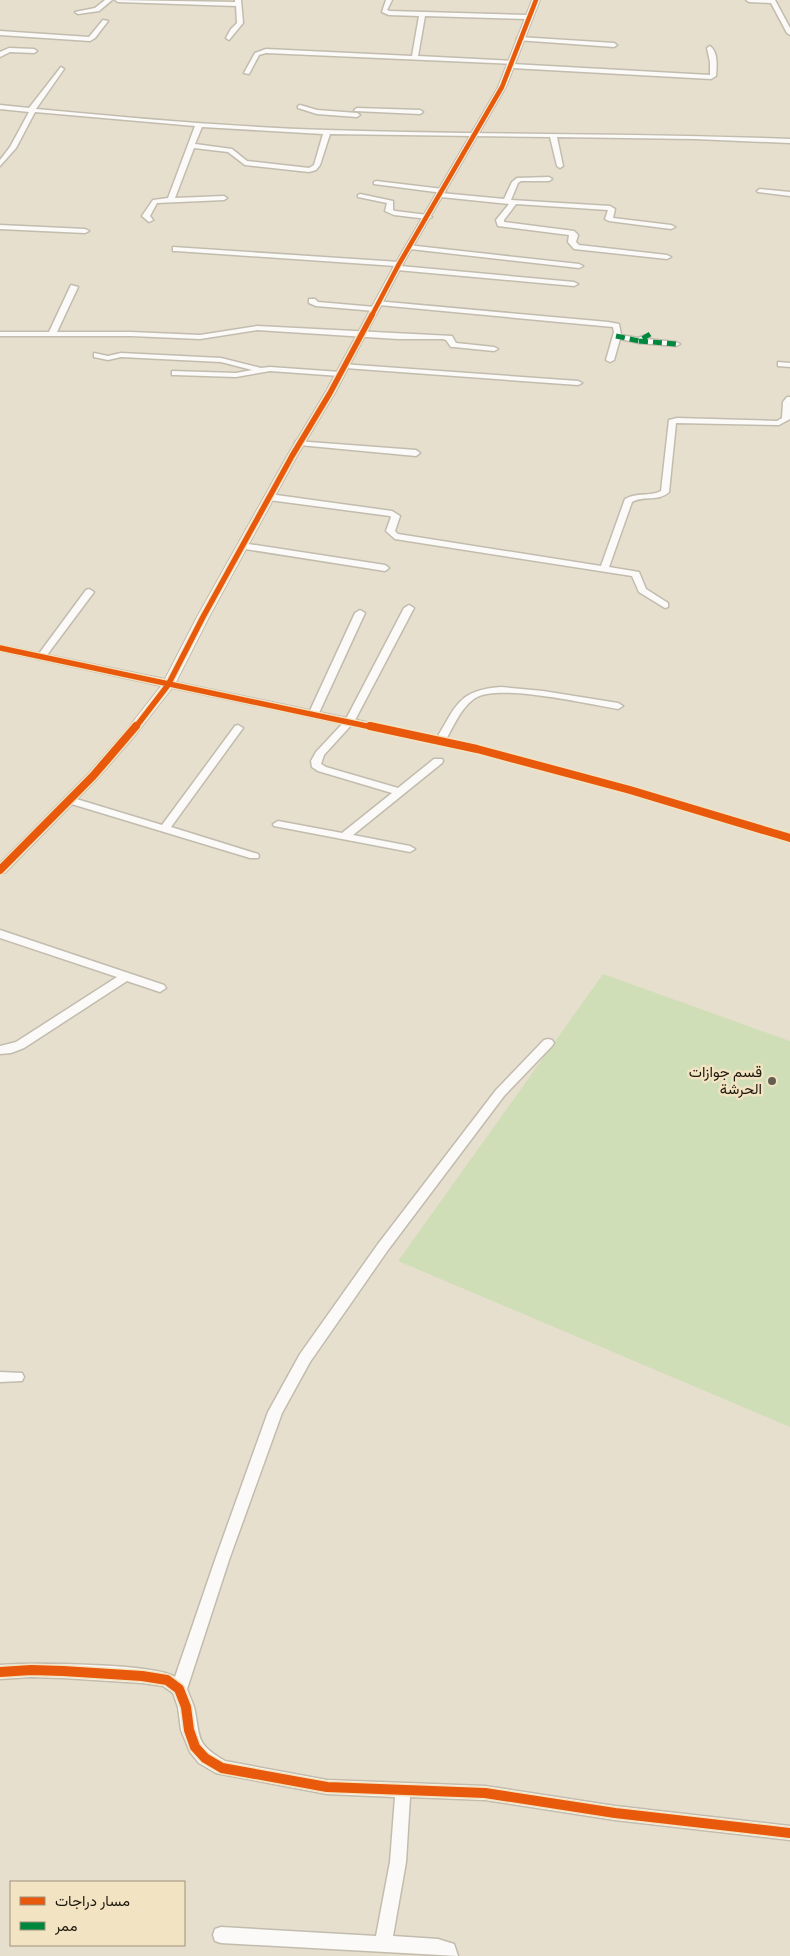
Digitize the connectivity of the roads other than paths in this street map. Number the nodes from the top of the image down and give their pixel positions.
1 (109, 0) edge
2 (118, 0) edge
3 (389, 0) edge
4 (536, 0) edge
5 (749, 0) edge
6 (772, 0) edge
7 (238, 2) edge
8 (78, 12) dead end
9 (422, 14) junction
10 (527, 18) junction
11 (105, 20) dead end
12 (0, 33) edge
13 (790, 33) edge
14 (229, 38) dead end
15 (519, 39) junction
16 (614, 45) dead end
17 (710, 48) dead end
18 (34, 50) dead end
19 (0, 56) edge
20 (415, 57) junction
21 (512, 64) junction
22 (60, 69) dead end
23 (247, 73) dead end
24 (0, 106) edge
25 (300, 107) dead end
26 (33, 110) junction
27 (356, 110) junction
28 (420, 112) dead end
29 (200, 125) junction
30 (327, 132) junction
31 (354, 133) junction
32 (474, 135) junction
33 (553, 136) junction
34 (790, 141) edge
35 (192, 146) junction
36 (0, 164) edge
37 (560, 166) dead end
38 (549, 179) dead end
39 (376, 183) dead end
40 (760, 190) dead end
41 (442, 193) junction
42 (790, 194) edge
43 (360, 196) dead end
44 (224, 198) dead end
45 (171, 200) junction
46 (511, 201) junction
47 (428, 217) junction
48 (149, 220) dead end
49 (0, 227) edge
50 (671, 227) dead end
51 (85, 231) dead end
52 (410, 247) junction
53 (176, 249) dead end
54 (667, 257) dead end
55 (398, 266) junction
56 (579, 266) dead end
57 (574, 284) dead end
58 (74, 287) dead end
59 (312, 301) dead end
60 (377, 306) junction
61 (0, 334) edge
62 (52, 334) junction
63 (650, 334) dead end
64 (362, 335) junction
65 (616, 336) junction
66 (639, 341) junction
67 (676, 344) dead end
68 (494, 349) dead end
69 (98, 355) dead end
70 (610, 360) dead end
71 (781, 364) dead end
72 (790, 365) edge
73 (260, 369) junction
74 (343, 370) junction
75 (175, 373) dead end
76 (578, 383) dead end
77 (790, 399) edge
78 (299, 443) junction
79 (416, 453) dead end
80 (269, 497) junction
81 (242, 546) junction
82 (385, 568) dead end
83 (604, 569) junction
84 (89, 592) dead end
85 (665, 605) dead end
86 (409, 608) dead end
87 (360, 613) dead end
88 (0, 648) edge
89 (42, 657) junction
90 (168, 685) junction
91 (618, 706) dead end
92 (314, 715) junction
93 (349, 722) junction
94 (238, 728) dead end
95 (440, 741) junction
96 (438, 761) dead end
97 (399, 792) junction
98 (69, 800) junction
99 (278, 824) dead end
100 (164, 829) junction
101 (344, 837) junction
102 (790, 838) edge
103 (410, 849) dead end
104 (254, 856) dead end
105 (1, 868) edge
106 (0, 934) edge
107 (127, 976) junction
108 (160, 988) dead end
109 (548, 1043) dead end
110 (0, 1050) edge
111 (0, 1377) edge
112 (18, 1377) dead end
113 (0, 1672) edge
114 (179, 1689) junction
115 (403, 1789) junction
116 (790, 1833) edge
117 (220, 1935) dead end
118 (382, 1944) junction
119 (450, 1956) edge

1 - 8 street
2 - 7 street
3 - 9 street
4 - 10 street
5 - 6 street
6 - 13 street
7 - 14 street
9 - 10 street
9 - 20 street
10 - 15 street
11 - 12 street
15 - 16 street
15 - 21 street
17 - 21 street
18 - 19 street
20 - 21 street
20 - 23 street
21 - 32 street
22 - 26 street
24 - 26 street
25 - 27 street
26 - 29 street
26 - 36 street
27 - 28 street
27 - 31 street
29 - 30 street
29 - 35 street
30 - 31 street
30 - 35 street
31 - 32 street
32 - 33 street
32 - 41 street
33 - 34 street
33 - 37 street
35 - 45 street
38 - 46 street
39 - 41 street
40 - 42 street
41 - 46 street
41 - 47 street
43 - 47 street
44 - 45 street
45 - 48 street
46 - 50 street
46 - 54 street
47 - 52 street
49 - 51 street
52 - 55 street
52 - 56 street
53 - 55 street
55 - 57 street
55 - 60 street
58 - 62 street
59 - 60 street
60 - 64 street
60 - 65 street
61 - 62 street
62 - 64 street
63 - 66 street
64 - 68 street
64 - 74 street
65 - 66 street
65 - 70 street
66 - 67 street
69 - 73 street
71 - 72 street
73 - 74 street
73 - 75 street
74 - 76 street
74 - 78 street
77 - 83 street
78 - 79 street
78 - 80 street
80 - 81 street
80 - 83 street
81 - 82 street
81 - 90 street
83 - 85 street
84 - 89 street
86 - 93 street
87 - 92 street
88 - 89 street
89 - 90 street
90 - 92 street
90 - 98 street
91 - 95 street
92 - 93 street
93 - 95 street
93 - 97 street
94 - 100 street
95 - 102 street
96 - 97 street
97 - 101 street
98 - 100 street
98 - 105 street
99 - 101 street
100 - 104 street
101 - 103 street
106 - 107 street
107 - 108 street
107 - 110 street
109 - 114 street
111 - 112 street
113 - 114 street
114 - 115 street
115 - 116 street
115 - 118 street
117 - 118 street
118 - 119 street

